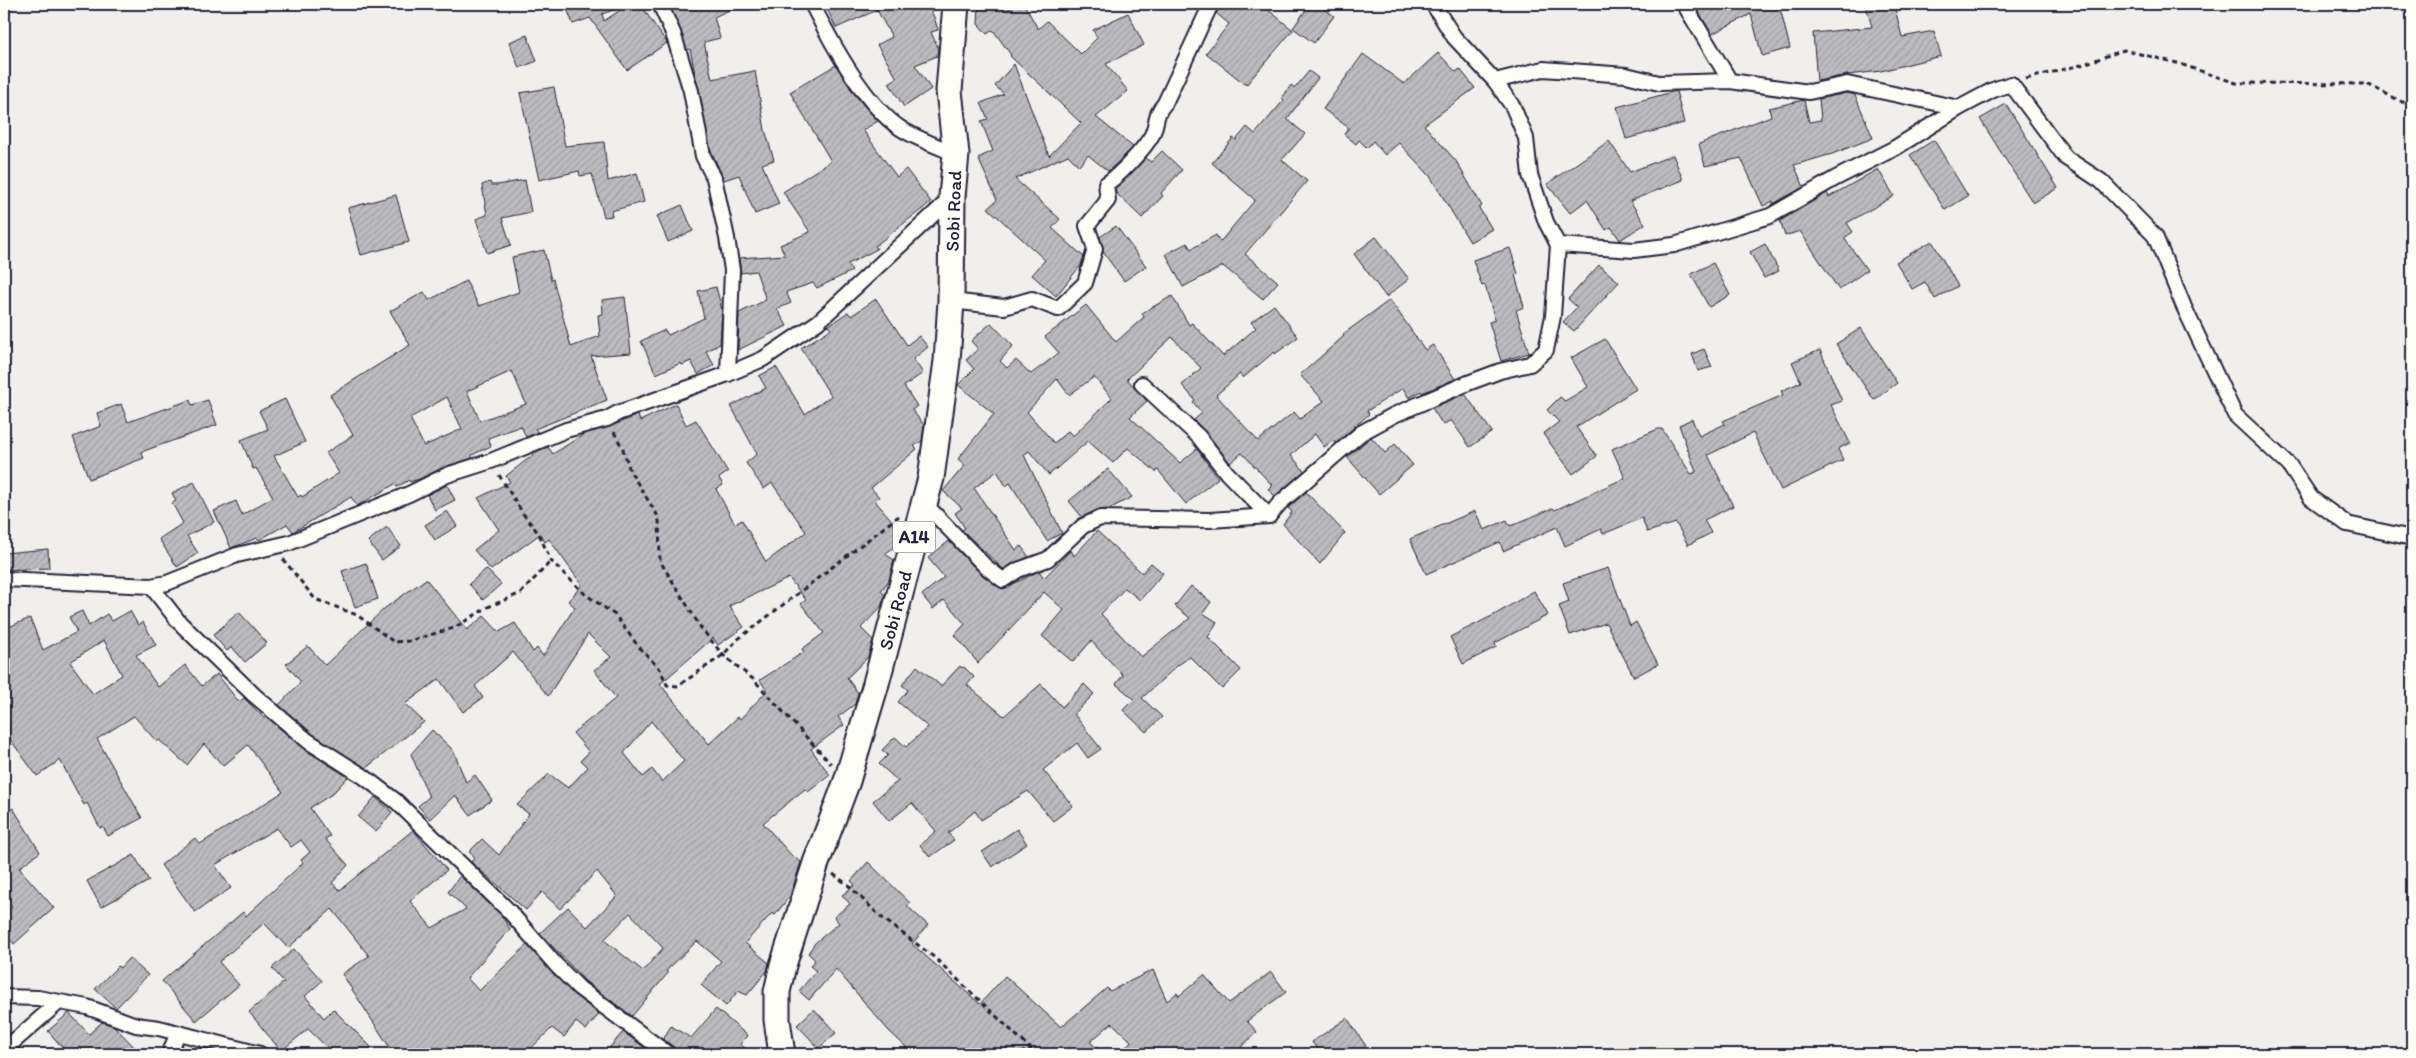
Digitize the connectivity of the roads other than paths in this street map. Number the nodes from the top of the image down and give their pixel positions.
1 (660, 4) edge
2 (812, 4) edge
3 (956, 4) edge
4 (1211, 4) edge
5 (1432, 4) edge
6 (1684, 4) edge
7 (1495, 81) junction
8 (1730, 81) junction
9 (1960, 108) junction
10 (956, 154) junction
11 (952, 197) junction
12 (1558, 244) junction
13 (951, 301) junction
14 (728, 374) junction
15 (1142, 384) dead end
16 (924, 503) junction
17 (1269, 516) junction
18 (2412, 538) edge
19 (4, 579) edge
20 (151, 586) junction
21 (4, 997) edge
22 (59, 1002) junction
23 (178, 1032) junction
24 (4, 1050) edge
25 (169, 1054) edge
26 (260, 1054) edge
27 (668, 1054) edge
28 (782, 1054) edge

1 - 14 street
2 - 10 street
3 - 10 highway, Sobi Road / A14
4 - 13 street
5 - 7 street
6 - 8 street
7 - 8 street
7 - 12 street
8 - 9 street
9 - 12 street
9 - 18 street
10 - 11 highway, Sobi Road / A14
11 - 13 highway, Sobi Road / A14
11 - 14 street
12 - 17 street
13 - 16 highway, Sobi Road / A14
14 - 20 street
15 - 17 street
16 - 17 street
16 - 28 highway, Sobi Road / A14
19 - 20 street
20 - 27 street
21 - 22 street
22 - 23 street
22 - 24 street
23 - 25 street
23 - 26 street

